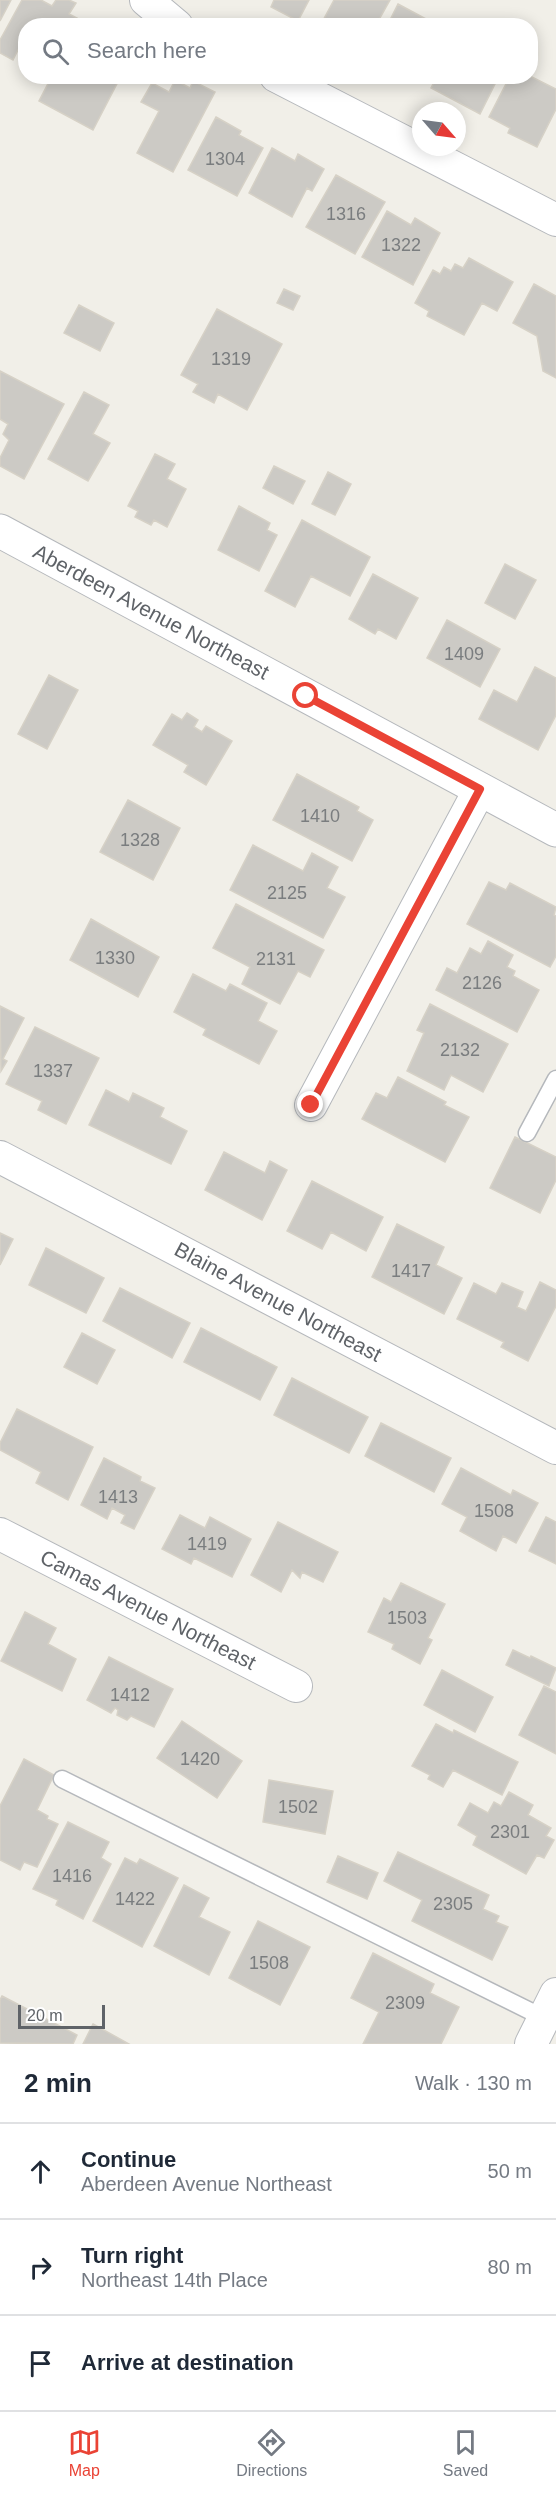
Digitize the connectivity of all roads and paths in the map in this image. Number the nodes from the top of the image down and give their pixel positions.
1 (146, 0) edge
2 (167, 18) edge
3 (292, 84) edge
4 (555, 218) edge
5 (0, 531) edge
6 (480, 789) junction
7 (556, 830) edge
8 (556, 1079) edge
9 (311, 1105) dead end
10 (527, 1133) dead end
11 (0, 1157) edge
12 (556, 1448) edge
13 (0, 1534) edge
14 (296, 1686) dead end
15 (62, 1779) dead end
16 (544, 2019) edge

1 - 2 street
3 - 4 street
5 - 6 street, Aberdeen Avenue Northeast
6 - 7 street, Aberdeen Avenue Northeast
6 - 9 street
8 - 10 lane
11 - 12 street, Blaine Avenue Northeast
13 - 14 street, Camas Avenue Northeast
15 - 16 lane

